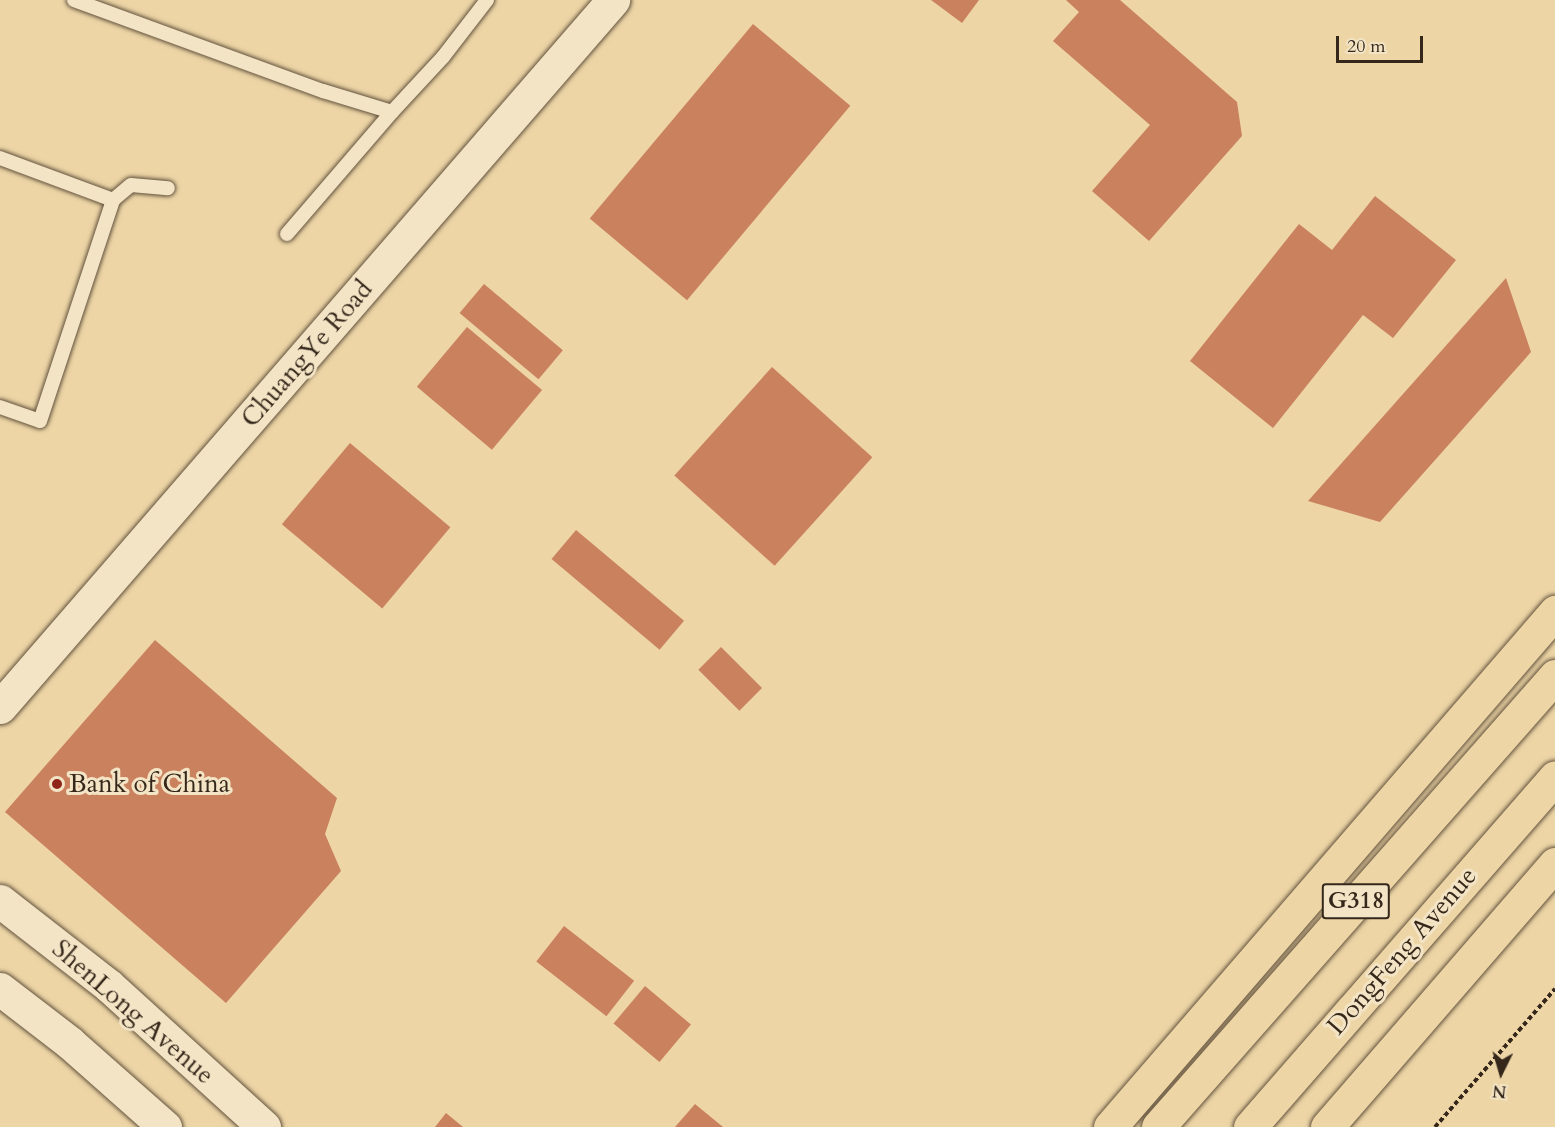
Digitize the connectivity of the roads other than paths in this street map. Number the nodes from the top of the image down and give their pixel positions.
1 (74, 0) edge
2 (487, 0) edge
3 (613, 0) edge
4 (392, 112) junction
5 (0, 158) edge
6 (168, 188) dead end
7 (113, 200) junction
8 (287, 234) dead end
9 (0, 407) edge
10 (1555, 612) edge
11 (1555, 675) edge
12 (0, 707) edge
13 (1555, 777) edge
14 (1555, 864) edge
15 (0, 901) edge
16 (0, 988) edge
17 (165, 1127) edge
18 (264, 1127) edge
19 (1110, 1127) edge
20 (1158, 1127) edge
21 (1250, 1127) edge
22 (1327, 1127) edge

1 - 4 lane
2 - 4 lane
3 - 12 main road, ChuangYe Road
4 - 8 lane
5 - 7 lane
6 - 7 lane
7 - 9 lane
10 - 19 main road
11 - 20 main road, G318
13 - 21 main road, DongFeng Avenue / G318
14 - 22 main road
15 - 18 main road, ShenLong Avenue
16 - 17 main road

